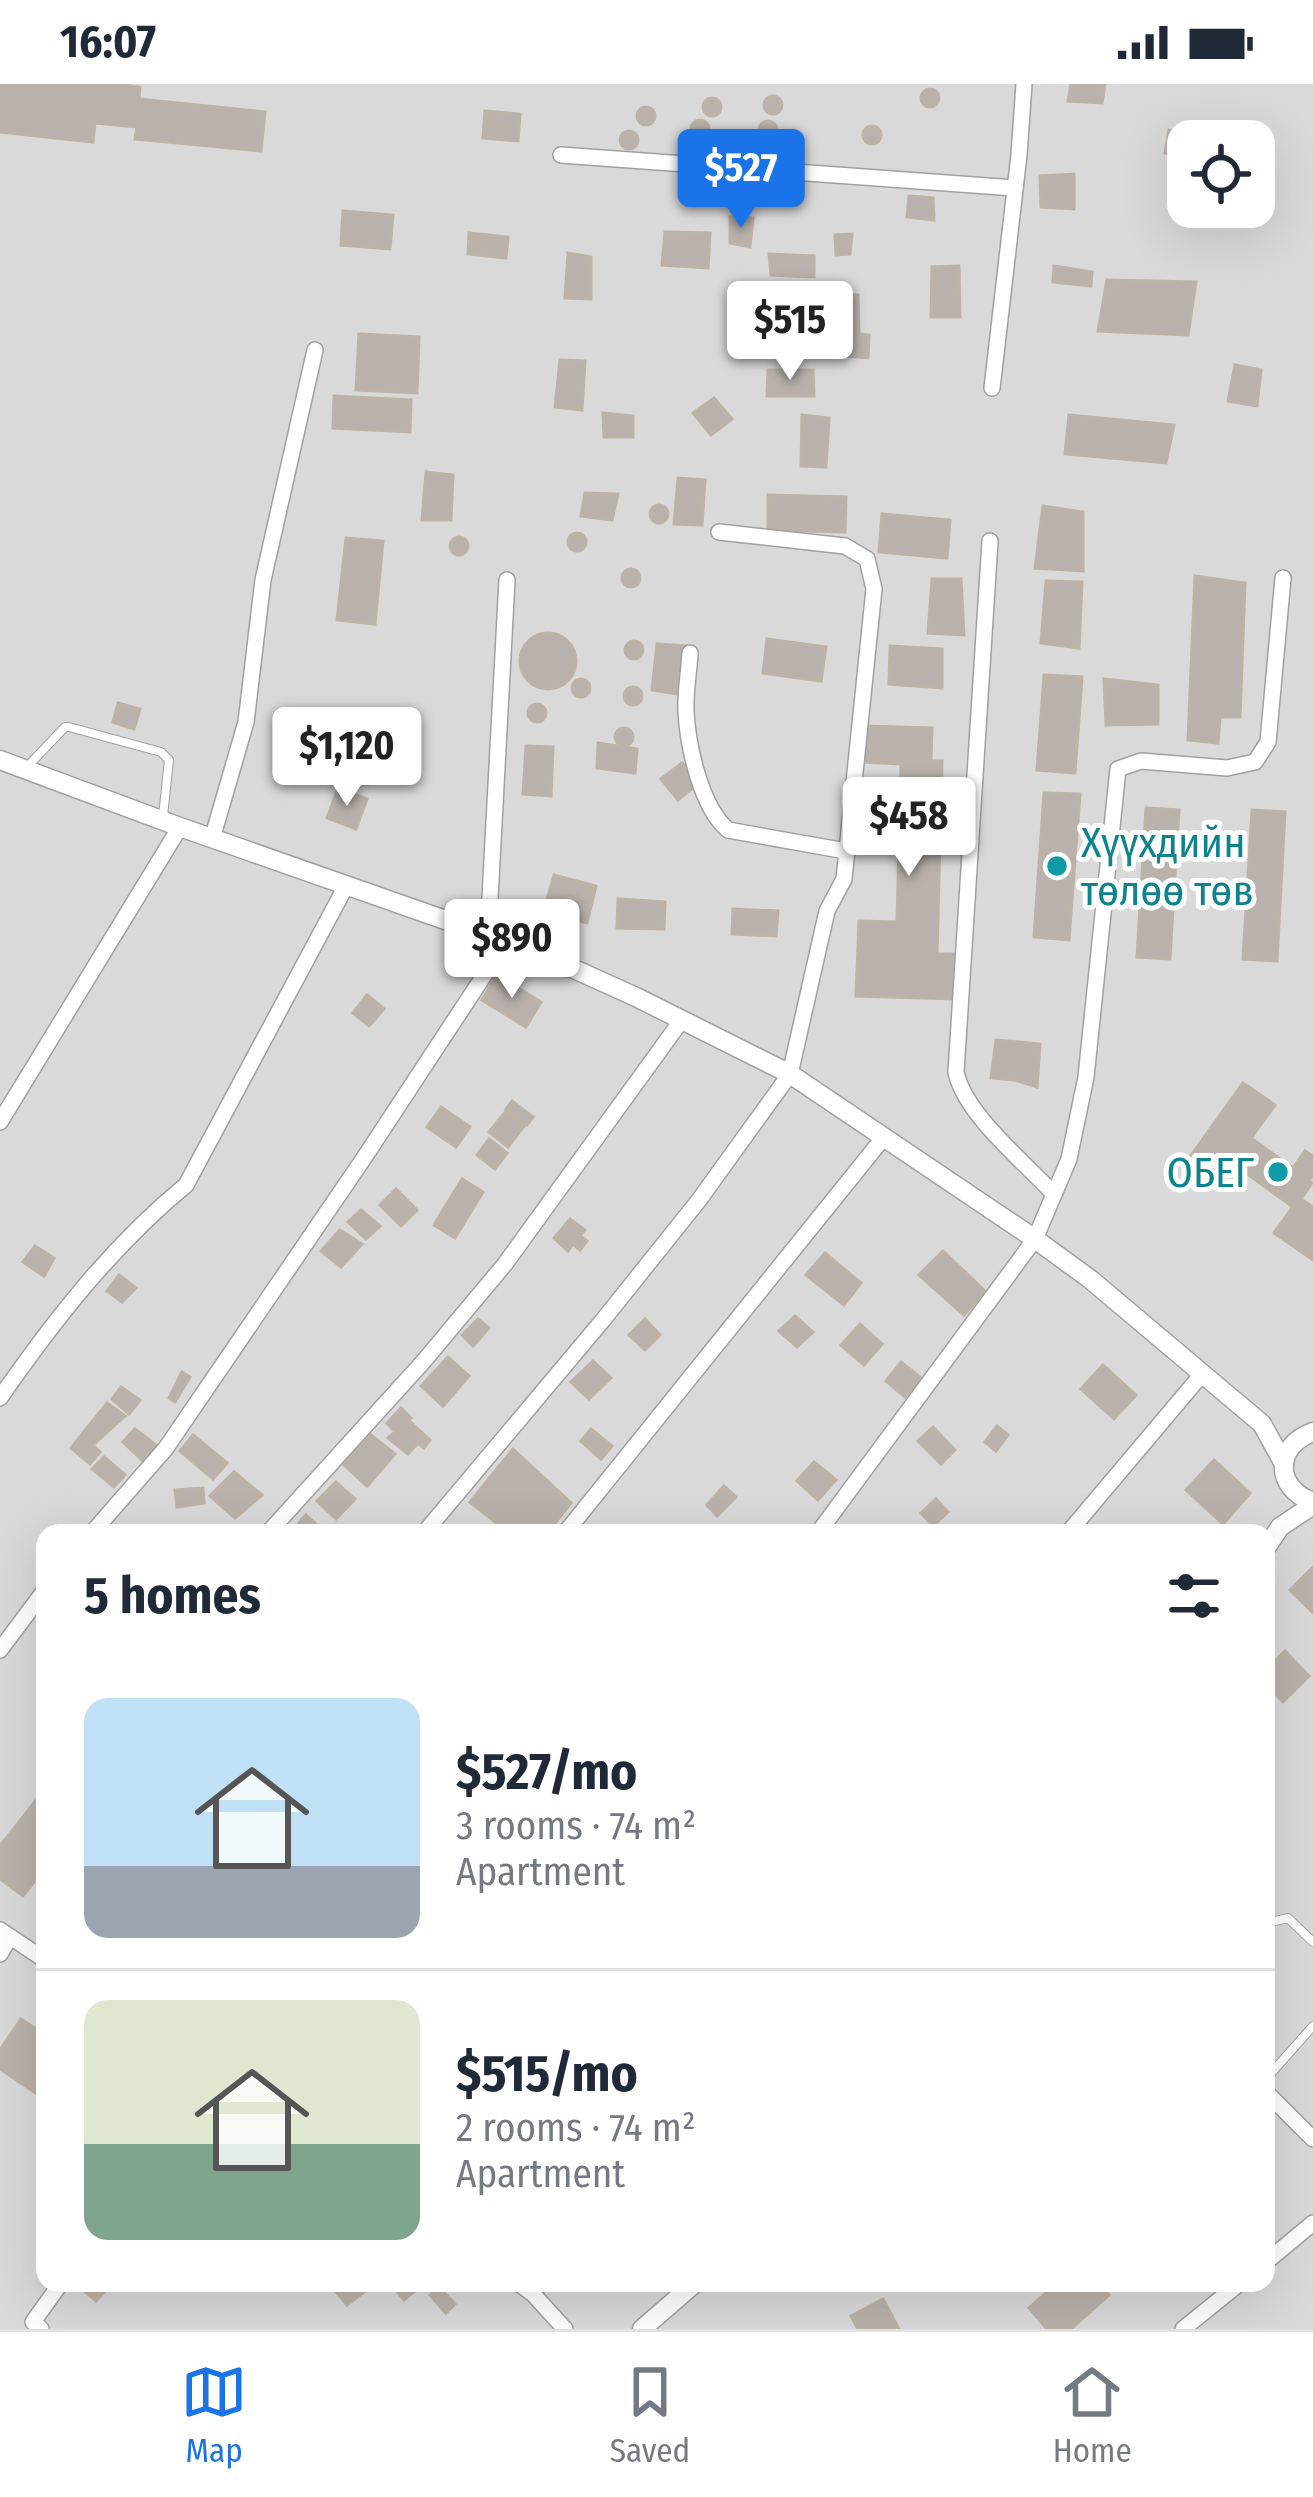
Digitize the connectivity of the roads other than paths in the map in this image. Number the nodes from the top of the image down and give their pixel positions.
1 (1024, 84) edge
2 (561, 155) dead end
3 (1015, 188) junction
4 (315, 350) dead end
5 (992, 388) dead end
6 (719, 532) dead end
7 (990, 541) dead end
8 (1283, 578) dead end
9 (507, 580) dead end
10 (690, 653) dead end
11 (0, 760) edge
12 (25, 769) junction
13 (171, 824) junction
14 (212, 839) junction
15 (846, 851) junction
16 (346, 886) junction
17 (497, 939) junction
18 (681, 1021) junction
19 (790, 1074) junction
20 (0, 1123) edge
21 (884, 1137) junction
22 (1054, 1194) junction
23 (1035, 1239) junction
24 (1203, 1373) junction
25 (0, 1398) edge
26 (1262, 1424) junction
27 (1312, 1433) edge
28 (1285, 1472) junction
29 (1313, 1503) edge
30 (100, 1524) edge
31 (276, 1524) edge
32 (431, 1524) edge
33 (572, 1524) edge
34 (825, 1524) edge
35 (1076, 1524) edge
36 (1280, 1527) junction
37 (1275, 1534) edge
38 (36, 1602) edge
39 (0, 1650) edge
40 (1275, 1921) edge
41 (5, 1934) edge
42 (1313, 1942) edge
43 (0, 1954) edge
44 (36, 1954) edge
45 (1313, 2026) edge
46 (1275, 2069) edge
47 (1275, 2101) edge
48 (1313, 2139) edge
49 (1313, 2223) edge
50 (1275, 2255) edge
51 (55, 2292) edge
52 (527, 2292) edge
53 (685, 2292) edge
54 (1229, 2292) edge
55 (40, 2329) edge
56 (566, 2329) edge
57 (642, 2329) edge
58 (1183, 2329) edge

1 - 3 street
2 - 3 street
3 - 5 street
4 - 14 street
6 - 15 street
7 - 22 street
8 - 22 street
9 - 17 street
10 - 15 street
11 - 12 street
12 - 13 street
12 - 13 lane
13 - 14 street
13 - 20 street
14 - 16 street
15 - 19 street
16 - 17 street
16 - 25 street
17 - 18 street
17 - 30 street
18 - 19 street
18 - 31 street
19 - 21 street
19 - 32 street
21 - 23 street
21 - 33 street
22 - 23 street
23 - 24 street
23 - 34 street
24 - 26 street
24 - 35 street
26 - 27 street
26 - 28 street
27 - 28 street
28 - 29 street
28 - 36 street
29 - 36 street
36 - 37 street
38 - 39 street
40 - 42 lane
41 - 43 street
41 - 44 street
45 - 46 lane
47 - 48 street
49 - 50 street
51 - 55 street
52 - 56 street
53 - 57 street
54 - 58 street

